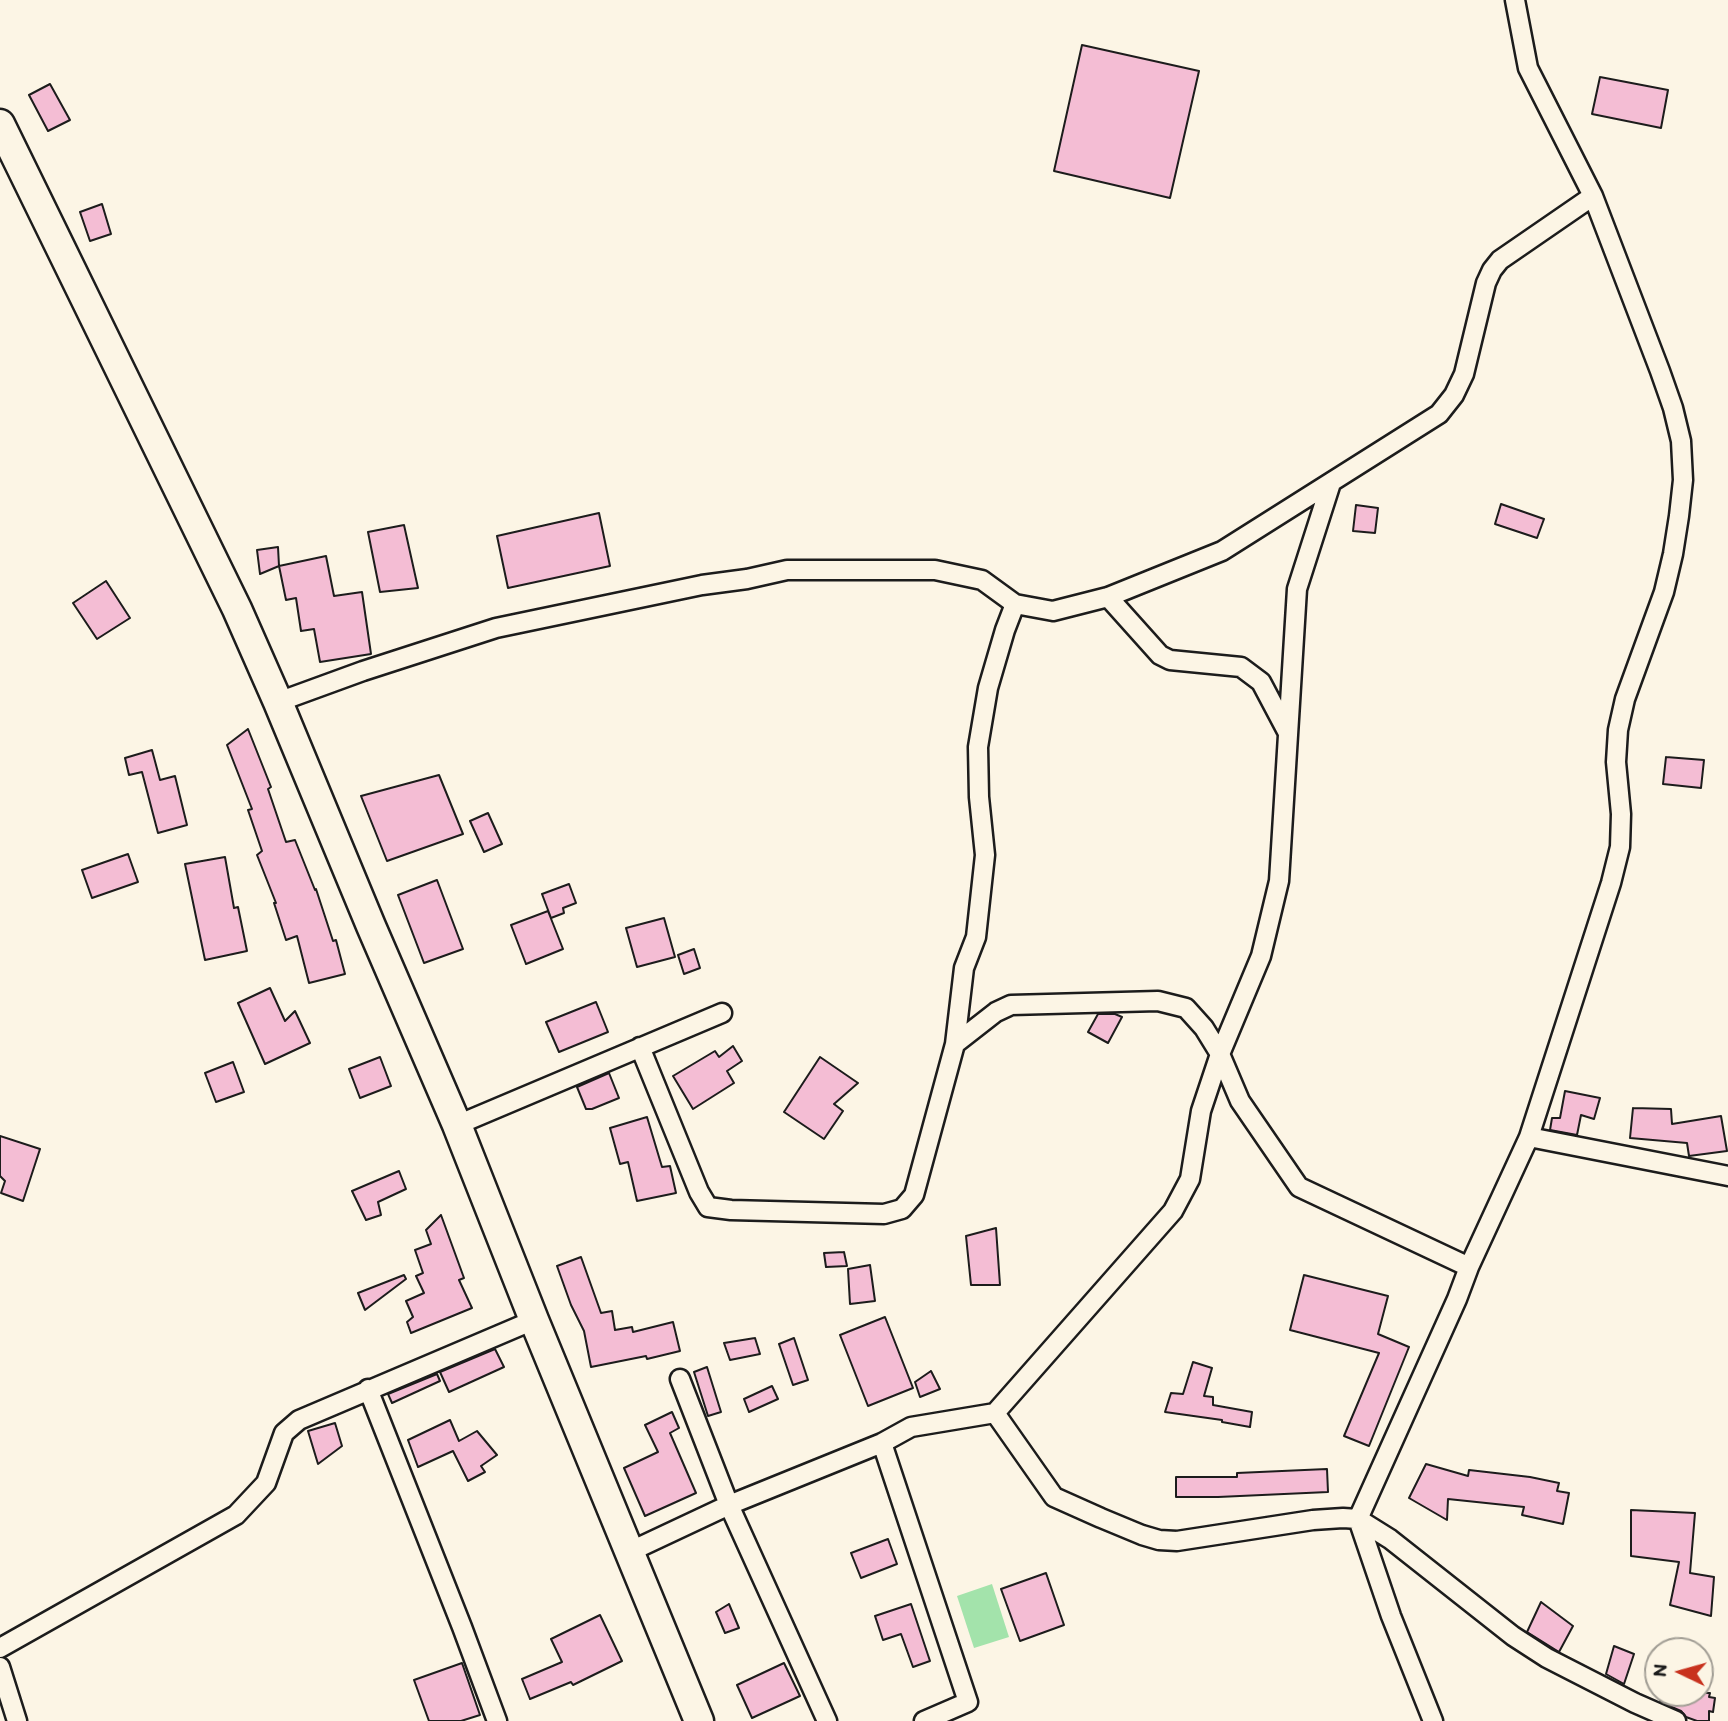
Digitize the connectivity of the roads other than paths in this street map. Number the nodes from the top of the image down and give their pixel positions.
1 (1515, 0) edge
2 (0, 124) edge
3 (1593, 196) junction
4 (1331, 483) junction
5 (1108, 597) junction
6 (1015, 604) junction
7 (278, 702) junction
8 (1288, 733) junction
9 (722, 1013) dead end
10 (955, 1044) junction
11 (640, 1047) junction
12 (1220, 1054) junction
13 (457, 1125) junction
14 (1529, 1137) junction
15 (1728, 1176) edge
16 (1469, 1266) junction
17 (534, 1320) junction
18 (680, 1379) dead end
19 (368, 1389) junction
20 (995, 1413) junction
21 (882, 1443) junction
22 (729, 1504) junction
23 (1358, 1519) junction
24 (629, 1552) junction
25 (0, 1648) edge
26 (0, 1667) edge
27 (17, 1721) edge
28 (497, 1721) edge
29 (699, 1721) edge
30 (827, 1721) edge
31 (924, 1721) edge
32 (1433, 1721) edge
33 (1676, 1721) edge

1 - 3 street
2 - 7 main road
3 - 4 street
3 - 14 street
4 - 5 street
4 - 8 street
5 - 6 street
5 - 8 street
6 - 7 street
6 - 10 street
7 - 13 main road
8 - 12 street
9 - 11 street
10 - 11 street
10 - 12 street
11 - 13 street
12 - 16 street
12 - 20 street
13 - 17 main road
14 - 15 street
14 - 16 street
16 - 23 street
17 - 19 street
17 - 24 main road
18 - 22 street
19 - 25 street
19 - 28 street
20 - 21 street
20 - 23 street
21 - 22 street
21 - 31 street
22 - 24 street
22 - 30 street
23 - 32 street
23 - 33 street
24 - 29 main road
26 - 27 street

